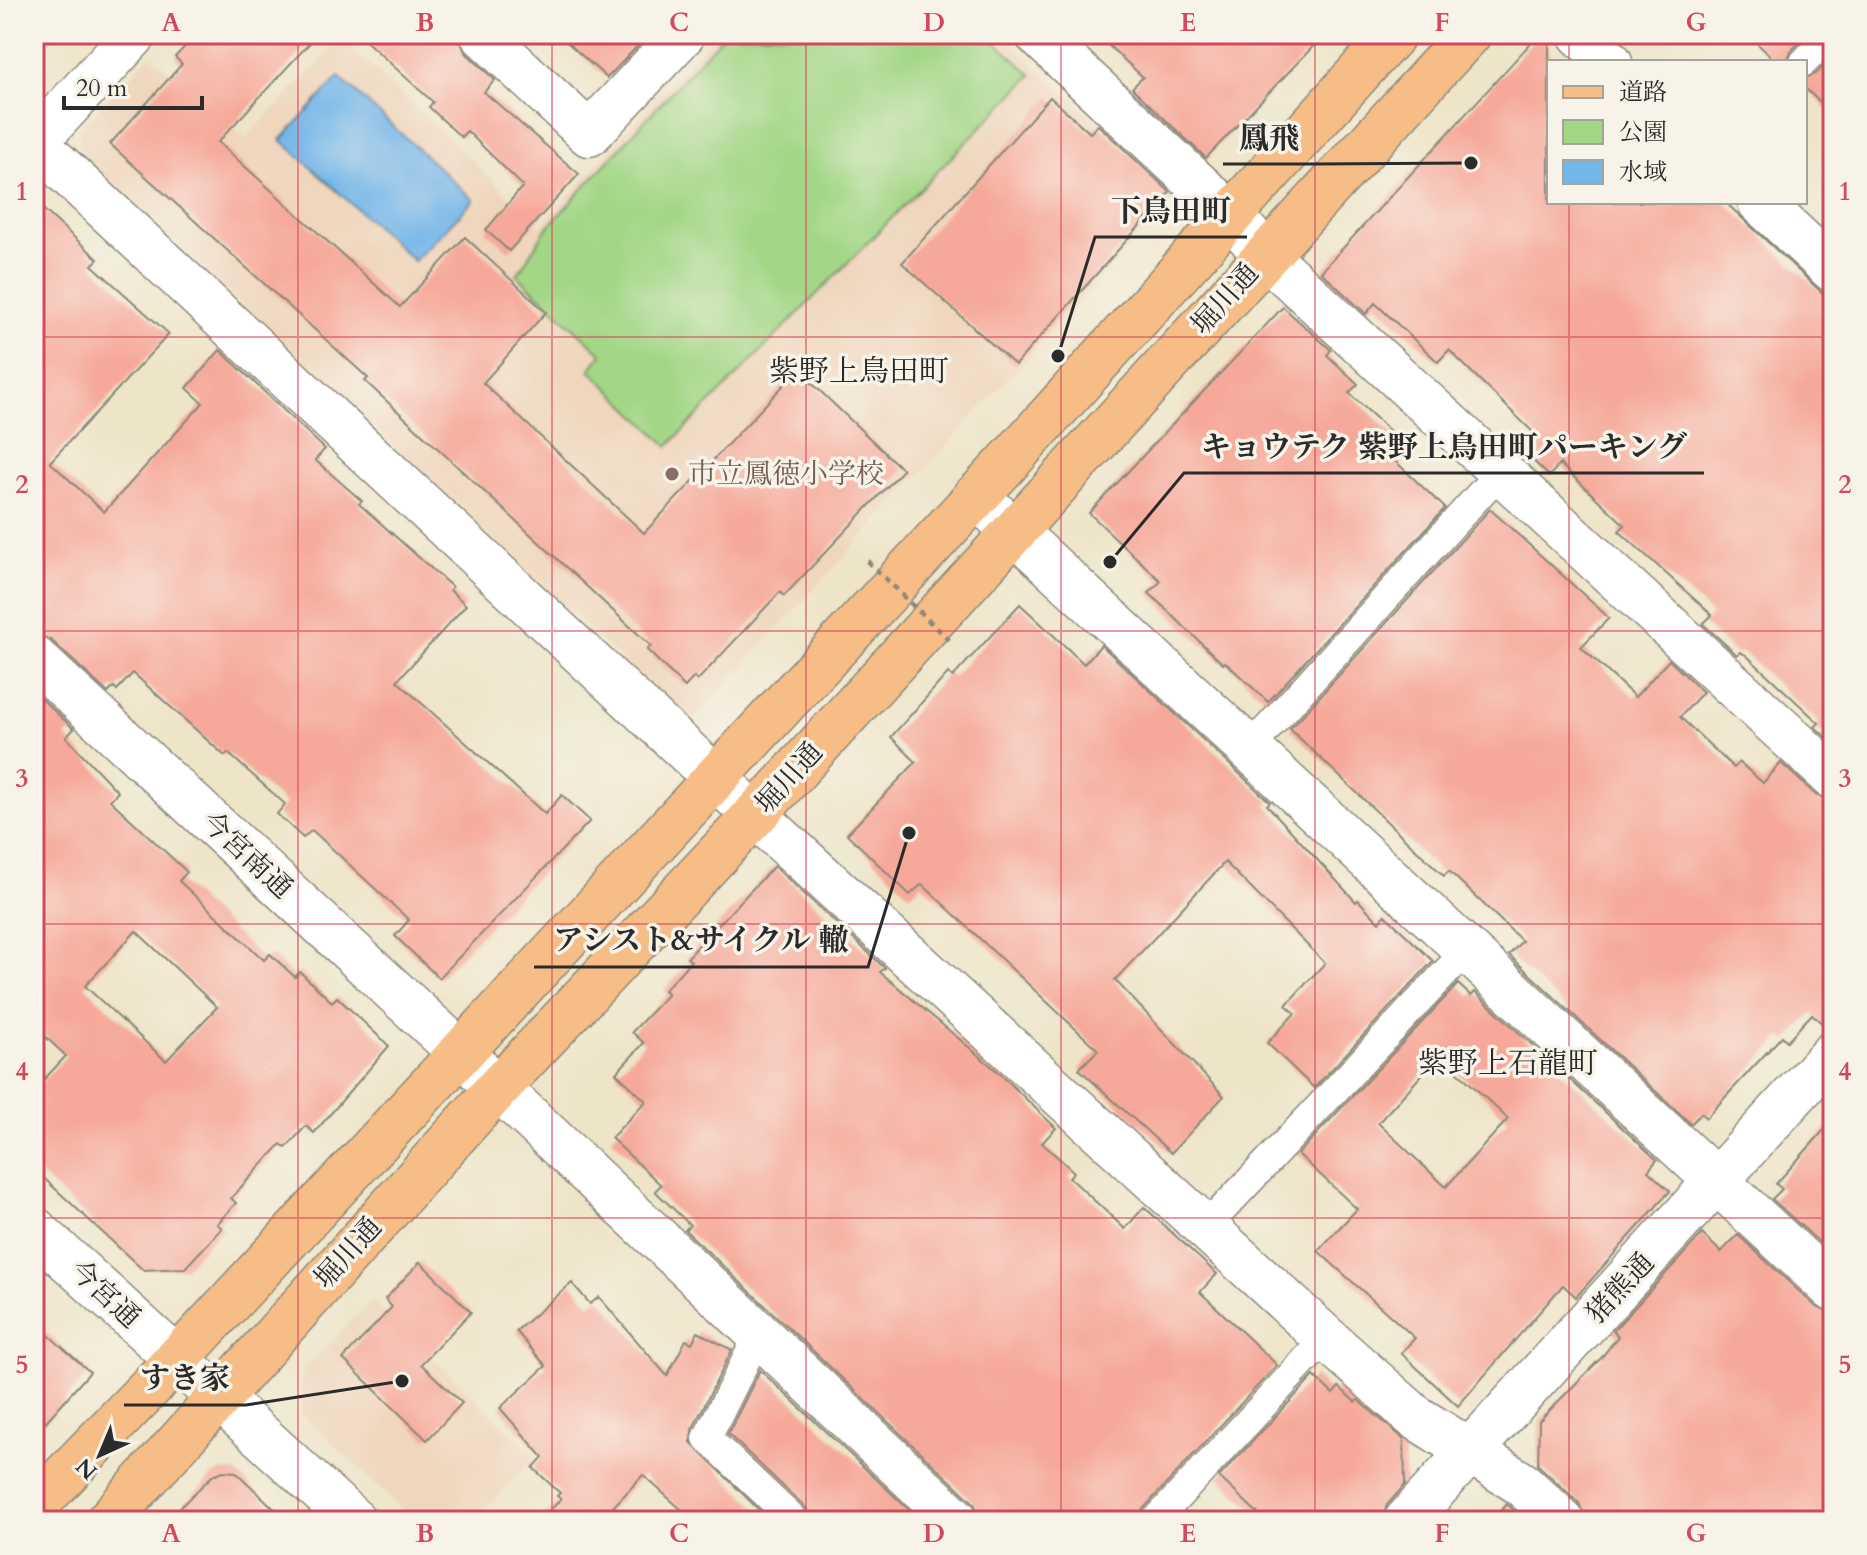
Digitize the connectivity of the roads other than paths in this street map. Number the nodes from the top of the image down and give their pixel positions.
1 (135, 34) edge
2 (482, 34) edge
3 (683, 34) edge
4 (1037, 34) edge
5 (1394, 34) edge
6 (1469, 34) edge
7 (1580, 34) edge
8 (1831, 34) edge
9 (1608, 60) edge
10 (1806, 60) edge
11 (34, 143) edge
12 (1762, 204) edge
13 (1231, 215) junction
14 (1265, 255) junction
15 (1833, 270) edge
16 (1501, 471) junction
17 (976, 496) junction
18 (1011, 532) junction
19 (34, 658) edge
20 (1248, 750) junction
21 (717, 776) junction
22 (1833, 777) edge
23 (755, 815) junction
24 (1466, 951) junction
25 (460, 1052) junction
26 (1833, 1053) edge
27 (497, 1089) junction
28 (1717, 1183) junction
29 (1205, 1228) junction
30 (34, 1229) edge
31 (1833, 1289) edge
32 (758, 1336) junction
33 (1326, 1338) junction
34 (177, 1359) junction
35 (218, 1396) junction
36 (1469, 1451) junction
37 (34, 1507) edge
38 (108, 1521) edge
39 (354, 1521) edge
40 (795, 1521) edge
41 (957, 1521) edge
42 (1155, 1521) edge
43 (1406, 1521) edge
44 (1562, 1521) edge

1 - 11 street
2 - 3 street
4 - 13 street
5 - 13 main road, 堀川通
6 - 14 main road, 堀川通
7 - 9 street
8 - 10 lane
11 - 21 street
12 - 15 street
13 - 14 street
13 - 17 main road, 堀川通
14 - 16 street
14 - 18 main road, 堀川通
16 - 20 lane
16 - 22 street
17 - 18 street
17 - 21 main road, 堀川通
18 - 20 street
18 - 23 main road, 堀川通
19 - 25 street, 今宮南通
20 - 24 street
21 - 23 street
21 - 25 main road, 堀川通
23 - 27 main road, 堀川通
23 - 29 street
24 - 28 street
24 - 29 lane
25 - 27 street, 今宮南通
25 - 34 main road, 堀川通
26 - 28 street, 猪熊通
27 - 32 street, 今宮南通
27 - 35 main road, 堀川通
28 - 31 street
28 - 36 street, 猪熊通
29 - 33 street
30 - 34 street, 今宮通
32 - 40 lane
32 - 41 street, 今宮南通
33 - 36 street
33 - 42 lane
34 - 35 street, 今宮通
34 - 37 main road, 堀川通
35 - 38 main road, 堀川通
35 - 39 street, 今宮通
36 - 43 street, 猪熊通
36 - 44 street

